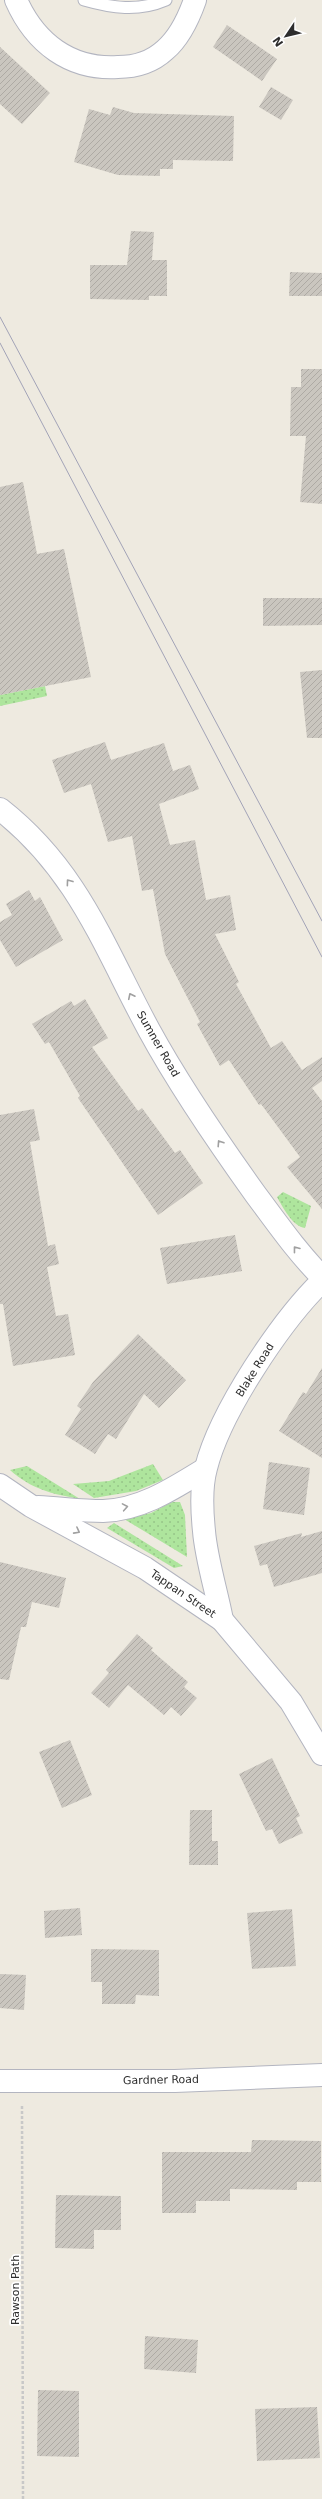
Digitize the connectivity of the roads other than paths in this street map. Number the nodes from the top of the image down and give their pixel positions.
1 (16, 0) edge
2 (84, 0) edge
3 (166, 0) edge
4 (195, 0) edge
5 (0, 809) edge
6 (322, 1277) edge
7 (322, 1281) edge
8 (205, 1469) junction
9 (0, 1485) edge
10 (0, 1501) edge
11 (31, 1506) junction
12 (222, 1620) junction
13 (322, 1754) edge
14 (322, 2075) edge
15 (0, 2081) edge

1 - 4 street
2 - 3 lane
6 -> 5 street, Sumner Road
7 - 8 street, Blake Road
11 -> 8 street
8 - 12 street, Blake Road
9 - 11 street, Tappan Street
10 - 11 street
11 -> 12 street, Tappan Street
12 - 13 street, Tappan Street
14 - 15 street, Gardner Road

